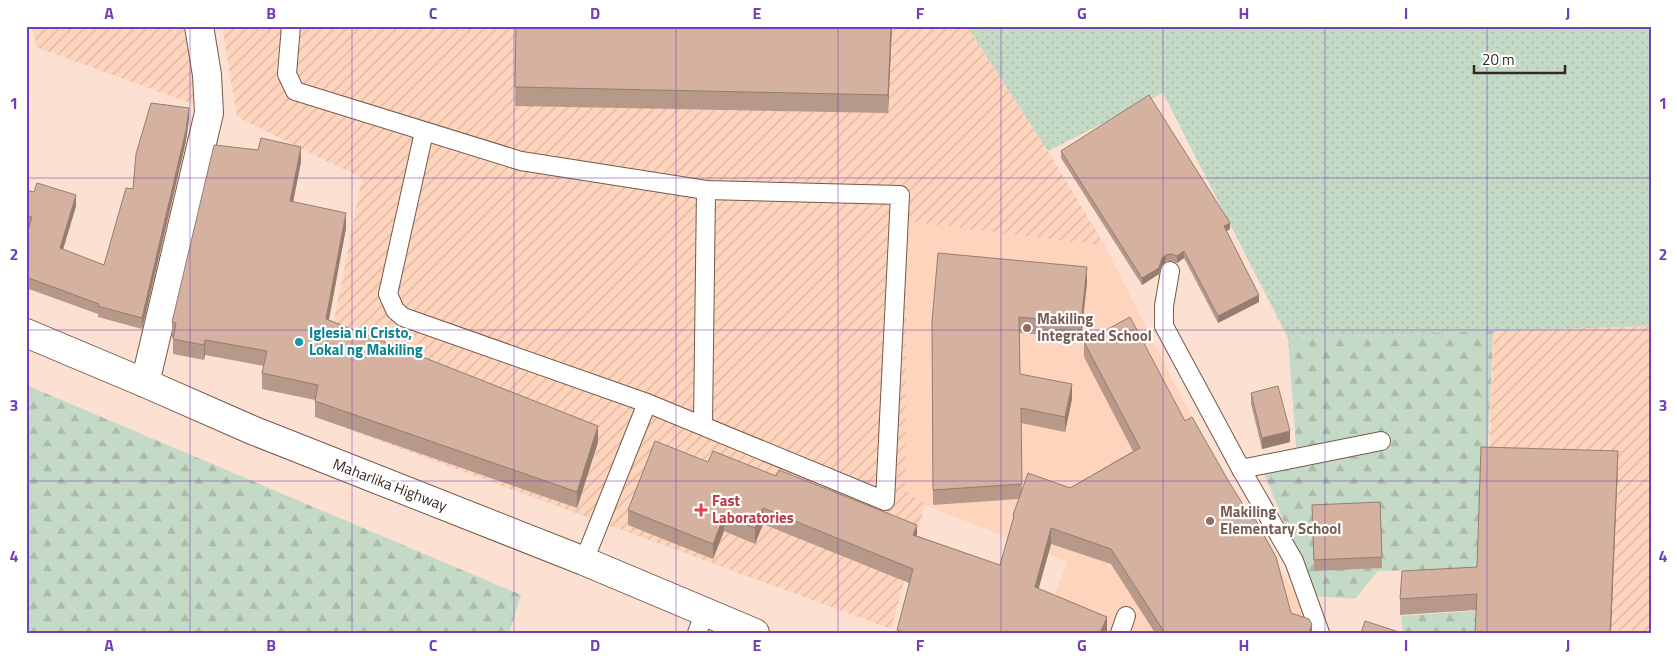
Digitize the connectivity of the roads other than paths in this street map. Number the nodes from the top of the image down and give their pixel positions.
1 (199, 26) edge
2 (291, 26) edge
3 (424, 132) junction
4 (706, 190) junction
5 (1170, 271) dead end
6 (26, 333) edge
7 (145, 383) junction
8 (647, 403) junction
9 (703, 425) junction
10 (1381, 442) dead end
11 (1241, 469) junction
12 (584, 561) junction
13 (1126, 616) dead end
14 (701, 622) edge
15 (755, 633) edge
16 (1120, 633) edge
17 (1320, 633) edge

1 - 7 main road
2 - 3 lane
3 - 4 lane
3 - 8 lane
4 - 9 lane
4 - 9 lane
5 - 11 lane
6 - 7 main road, Maharlika Highway
7 - 12 main road, Maharlika Highway
8 - 9 lane
8 - 12 lane
10 - 11 lane
11 - 17 lane
12 - 14 main road, Maharlika Highway
13 - 16 lane
14 - 15 main road, Maharlika Highway

